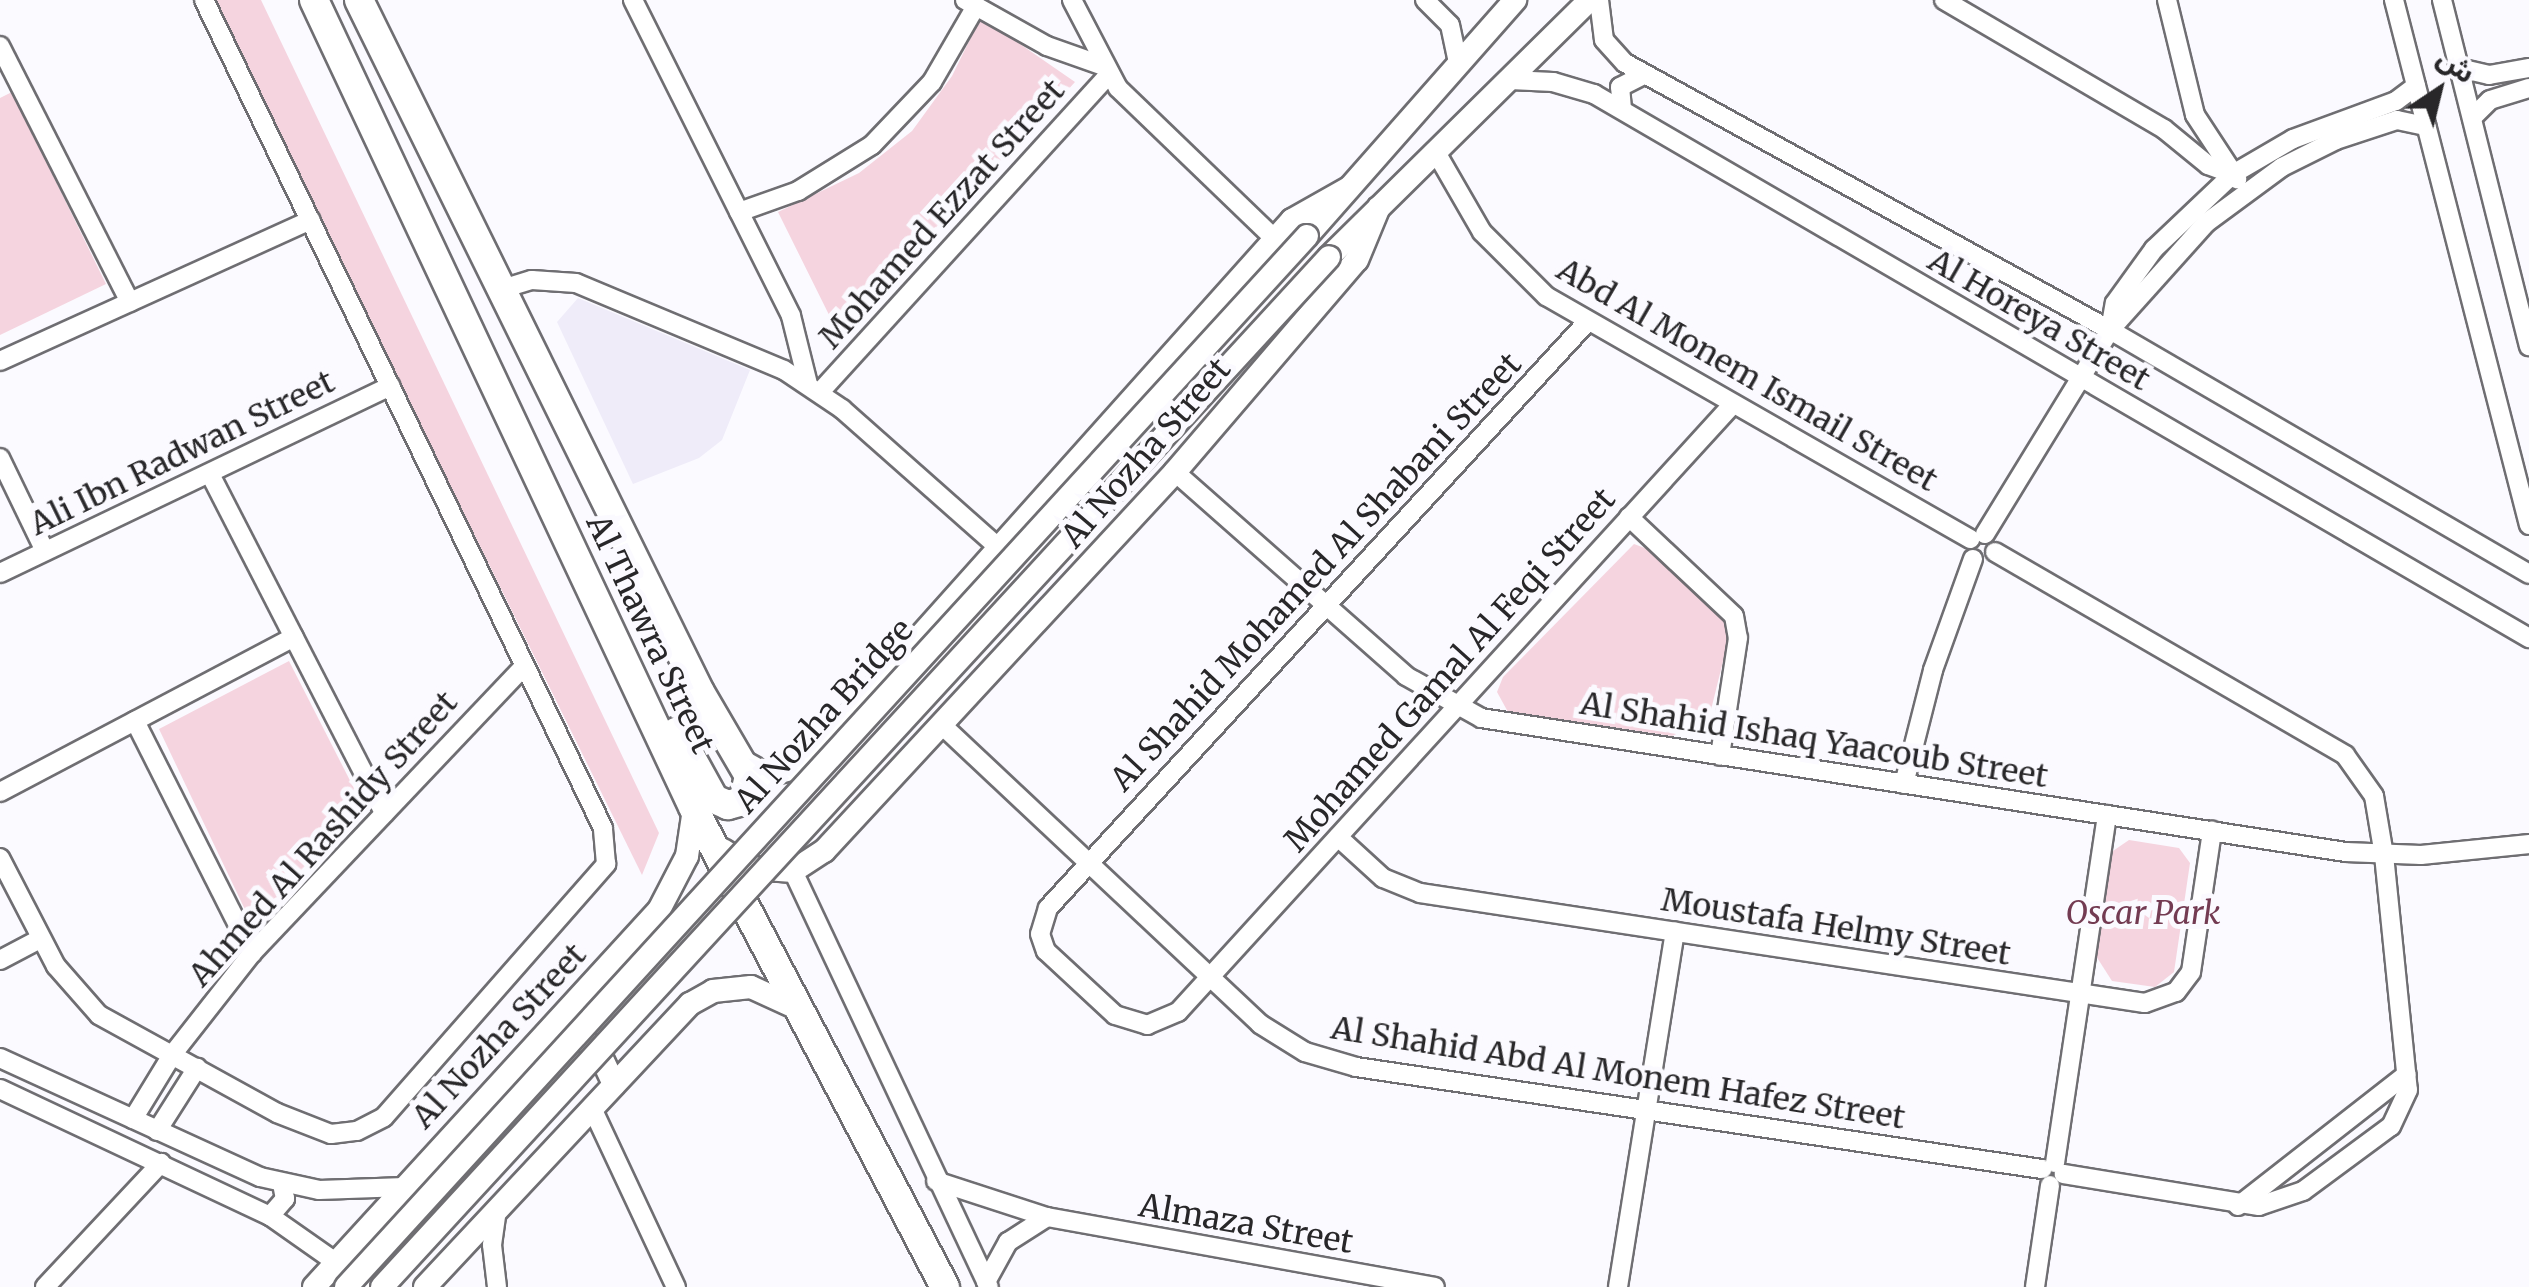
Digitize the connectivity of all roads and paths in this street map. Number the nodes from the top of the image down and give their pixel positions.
1 (204, 0) edge
2 (314, 0) edge
3 (359, 0) edge
4 (634, 0) edge
5 (1072, 0) edge
6 (1424, 0) edge
7 (1514, 0) edge
8 (1590, 0) edge
9 (1599, 0) edge
10 (1944, 0) edge
11 (2167, 0) edge
12 (2394, 0) edge
13 (2442, 0) edge
14 (971, 3) edge
15 (0, 46) edge
16 (1458, 62) junction
17 (2459, 68) junction
18 (2529, 68) edge
19 (1105, 70) junction
20 (1644, 74) junction
21 (7, 78) edge
22 (1510, 80) junction
23 (2416, 86) junction
24 (2529, 88) edge
25 (1622, 109) junction
26 (2195, 114) junction
27 (2472, 118) junction
28 (2426, 126) junction
29 (2164, 128) junction
30 (1437, 154) junction
31 (2234, 174) junction
32 (1349, 188) junction
33 (2245, 191) junction
34 (1379, 207) junction
35 (739, 212) junction
36 (310, 220) junction
37 (1275, 239) junction
38 (502, 289) junction
39 (130, 302) junction
40 (1588, 321) junction
41 (2110, 330) junction
42 (2529, 346) edge
43 (0, 361) edge
44 (2079, 380) junction
45 (391, 386) junction
46 (814, 388) junction
47 (1734, 404) junction
48 (0, 458) edge
49 (1175, 472) junction
50 (211, 476) junction
51 (1630, 518) junction
52 (2529, 526) edge
53 (1977, 537) junction
54 (997, 546) junction
55 (45, 551) junction
56 (1995, 552) junction
57 (1973, 559) junction
58 (0, 573) edge
59 (2529, 574) edge
60 (1326, 606) junction
61 (294, 637) junction
62 (2529, 638) edge
63 (523, 667) junction
64 (877, 683) junction
65 (639, 693) junction
66 (1456, 708) junction
67 (135, 721) junction
68 (938, 732) junction
69 (1720, 756) junction
70 (740, 760) junction
71 (1904, 784) junction
72 (0, 792) edge
73 (694, 809) junction
74 (384, 813) junction
75 (2107, 815) junction
76 (2212, 832) junction
77 (1338, 836) junction
78 (711, 842) junction
79 (2529, 844) edge
80 (2384, 855) junction
81 (0, 858) edge
82 (1088, 864) junction
83 (793, 871) junction
84 (1675, 932) junction
85 (40, 939) junction
86 (252, 953) junction
87 (0, 960) edge
88 (1210, 977) junction
89 (2080, 995) junction
90 (797, 1008) junction
91 (555, 1023) junction
92 (172, 1055) junction
93 (0, 1058) edge
94 (197, 1068) junction
95 (2407, 1074) junction
96 (614, 1084) junction
97 (0, 1089) edge
98 (592, 1108) junction
99 (1646, 1110) junction
100 (133, 1119) junction
101 (157, 1131) junction
102 (161, 1163) junction
103 (2053, 1173) junction
104 (936, 1181) junction
105 (282, 1184) junction
106 (405, 1188) junction
107 (498, 1206) junction
108 (2236, 1207) junction
109 (270, 1216) junction
110 (1047, 1217) junction
111 (338, 1262) junction
112 (1297, 1266) junction
113 (988, 1284) edge
114 (45, 1287) edge
115 (314, 1287) edge
116 (346, 1287) edge
117 (371, 1287) edge
118 (382, 1287) edge
119 (426, 1287) edge
120 (497, 1287) edge
121 (676, 1287) edge
122 (945, 1287) edge
123 (1295, 1287) edge
124 (1435, 1287) edge
125 (1618, 1287) edge
126 (2035, 1287) edge

1 - 36 street
2 - 65 highway, Al Thawra Street
3 - 38 highway, Al Thawra Street
4 - 35 street
5 - 19 street
6 - 16 street
7 - 16 main road, Al Nozha Street
8 - 22 main road, Al Nozha Street
9 - 20 street, Al Horeya Street
10 - 29 street
11 - 26 street
12 - 23 street
13 - 17 street
14 - 19 street
14 - 35 street
15 - 21 street
16 - 32 main road, Al Nozha Street
17 - 18 street
17 - 27 street
19 - 37 street
19 - 46 street, Mohamed Ezzat Street
20 - 25 street
20 - 41 street, Al Horeya Street
21 - 39 street
22 - 25 street, Al Horeya Street
22 - 30 main road, Al Nozha Street
23 - 28 street
23 - 31 street
24 - 27 street
25 - 44 street, Al Horeya Street
26 - 29 street
26 - 31 street
27 - 42 street
28 - 33 street
28 - 52 street
29 - 31 street
30 - 34 main road, Al Nozha Street
30 - 40 street, Abd Al Monem Ismail Street
31 - 33 street
31 - 41 street
32 - 37 main road, Al Nozha Street
32 - 116 main road, Al Nozha Bridge, bridge
33 - 41 street
34 - 49 main road, Al Nozha Street
34 - 118 main road, Al Nozha Bridge, bridge
35 - 46 street
36 - 39 street
36 - 45 street
37 - 54 main road, Al Nozha Street
38 - 46 street
38 - 70 highway, Al Thawra Street
39 - 43 street
40 - 47 street, Abd Al Monem Ismail Street
40 - 60 street, Al Shahid Mohamed Al Shabani Street
41 - 44 street
41 - 59 street, Al Horeya Street
44 - 53 street
44 - 62 street, Al Horeya Street
45 - 50 street, Ali Ibn Radwan Street
45 - 63 street
46 - 54 street
47 - 51 street, Mohamed Gamal Al Feqi Street
47 - 53 street, Abd Al Monem Ismail Street
48 - 55 street
49 - 60 street, Al Shahid Ishaq Yaacoub Street
49 - 68 main road, Al Nozha Street
50 - 55 street, Ali Ibn Radwan Street
50 - 61 street
51 - 66 street, Mohamed Gamal Al Feqi Street
51 - 69 street
53 - 56 street
53 - 57 street
54 - 64 main road, Al Nozha Street
55 - 58 street, Ali Ibn Radwan Street
56 - 57 street
56 - 80 street
57 - 71 street
60 - 66 street, Al Shahid Ishaq Yaacoub Street
60 - 82 street, Al Shahid Mohamed Al Shabani Street
61 - 67 street
61 - 74 street
63 - 74 street, Ahmed Al Rashidy Street
63 - 94 street
64 - 68 main road
64 - 70 main road, Al Nozha Street
65 - 70 highway
65 - 73 highway, Al Thawra Street
66 - 69 street, Al Shahid Ishaq Yaacoub Street
66 - 77 street, Mohamed Gamal Al Feqi Street
67 - 72 street
67 - 86 street
68 - 82 street, Al Shahid Abd Al Monem Hafez Street
68 - 83 main road, Al Nozha Street
69 - 71 street, Al Shahid Ishaq Yaacoub Street
71 - 75 street, Al Shahid Ishaq Yaacoub Street
73 - 78 highway, Al Thawra Street
73 - 91 main road, Al Nozha Street
74 - 86 street, Ahmed Al Rashidy Street
75 - 76 street, Al Shahid Ishaq Yaacoub Street
75 - 89 street
76 - 80 street, Al Shahid Ishaq Yaacoub Street
76 - 89 street, Moustafa Helmy Street
77 - 84 street, Moustafa Helmy Street
77 - 88 street, Mohamed Gamal Al Feqi Street
78 - 83 main road
78 - 90 highway, Al Thawra Street
79 - 80 street, Al Shahid Ishaq Yaacoub Street
80 - 95 street, Al Shahid Abd Al Monem Hafez Street
81 - 85 street
82 - 88 street, Al Shahid Abd Al Monem Hafez Street
82 - 88 street
83 - 104 street
84 - 89 street, Moustafa Helmy Street
84 - 99 street
85 - 87 street
85 - 92 street
86 - 92 street, Ahmed Al Rashidy Street
88 - 99 street, Al Shahid Abd Al Monem Hafez Street
89 - 103 street
90 - 96 main road
90 - 122 highway, Al Thawra Street
91 - 96 main road
91 - 106 main road, Al Nozha Street
92 - 94 street
92 - 100 street, Ahmed Al Rashidy Street
93 - 100 street
94 - 101 street
95 - 108 street
95 - 108 street, Al Shahid Abd Al Monem Hafez Street
96 - 98 main road
97 - 102 street
98 - 107 main road
98 - 121 street
99 - 103 street, Al Shahid Abd Al Monem Hafez Street
99 - 125 street
100 - 101 street
101 - 105 street
102 - 109 street
102 - 114 street
103 - 108 street, Al Shahid Abd Al Monem Hafez Street
103 - 126 street
104 - 110 street, Almaza Street
104 - 113 street
105 - 106 street
105 - 109 street
106 - 111 main road, Al Nozha Street
107 - 119 main road
107 - 120 street
109 - 111 street
110 - 112 street, Almaza Street
110 - 113 street
111 - 115 main road, Al Nozha Street
111 - 117 street
112 - 123 street
112 - 124 street, Almaza Street

